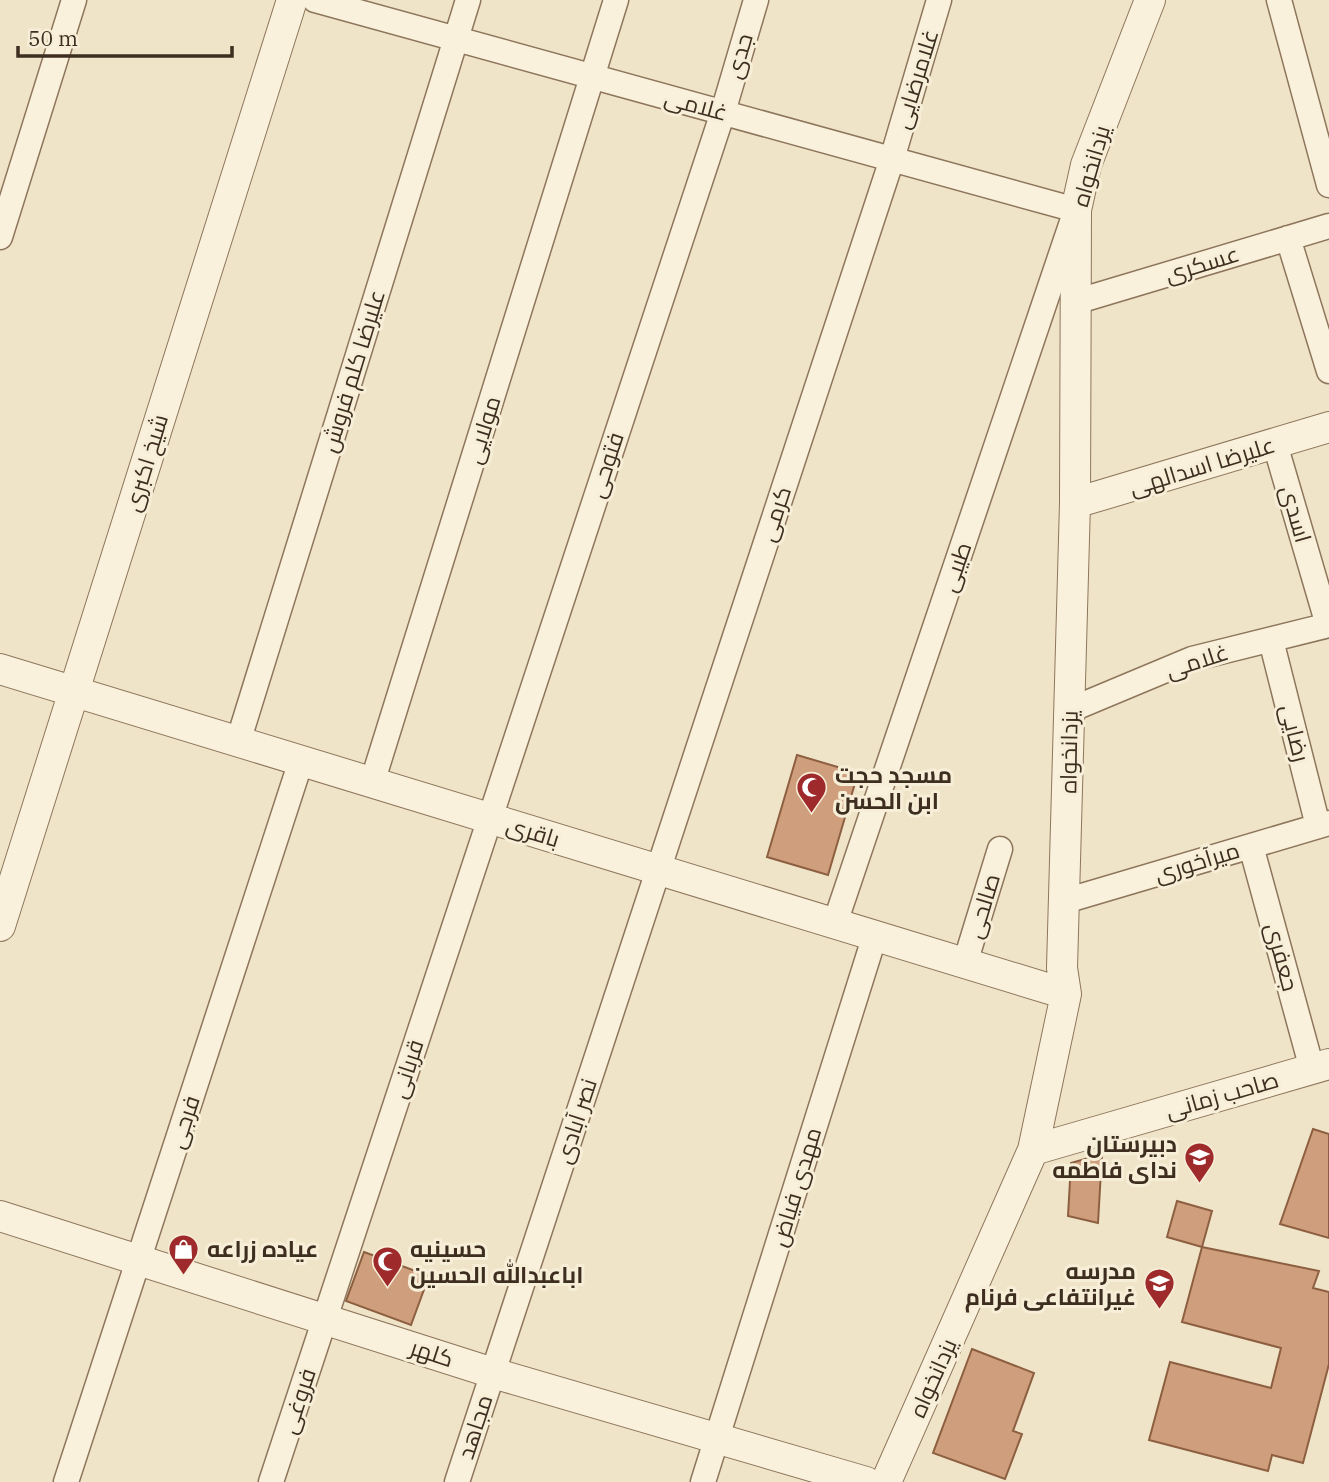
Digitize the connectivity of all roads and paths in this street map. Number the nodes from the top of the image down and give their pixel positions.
1 (74, 0) edge
2 (292, 0) edge
3 (315, 0) edge
4 (468, 0) edge
5 (616, 0) edge
6 (756, 0) edge
7 (939, 0) edge
8 (1150, 0) edge
9 (1279, 0) edge
10 (456, 39) junction
11 (593, 77) junction
12 (723, 112) junction
13 (892, 159) junction
14 (1329, 185) edge
15 (1076, 210) junction
16 (1329, 226) edge
17 (0, 237) edge
18 (1288, 238) junction
19 (1075, 302) junction
20 (1329, 371) edge
21 (1329, 427) edge
22 (1275, 444) junction
23 (1075, 503) junction
24 (1328, 625) edge
25 (1271, 640) junction
26 (0, 669) edge
27 (74, 692) junction
28 (1070, 710) junction
29 (238, 742) junction
30 (301, 761) junction
31 (372, 783) junction
32 (490, 819) junction
33 (1324, 824) edge
34 (1251, 846) junction
35 (1000, 849) dead end
36 (659, 870) junction
37 (1065, 901) junction
38 (835, 923) junction
39 (0, 926) edge
40 (875, 936) junction
41 (965, 963) junction
42 (1066, 993) junction
43 (1321, 1067) edge
44 (1034, 1150) junction
45 (0, 1216) edge
46 (139, 1260) junction
47 (325, 1319) junction
48 (493, 1373) junction
49 (718, 1439) junction
50 (66, 1482) edge
51 (271, 1482) edge
52 (457, 1482) edge
53 (703, 1482) edge
54 (866, 1482) edge
55 (886, 1482) edge

1 - 17 street
2 - 27 street, شیخ اکبری
3 - 10 street, غلامی
4 - 10 street, علیرضا کلم فروش
5 - 11 street, مولایی
6 - 12 street, جدی
7 - 13 street, غلامرضایی
8 - 15 street, یزدانخواه
9 - 14 street
10 - 11 street, غلامی
10 - 29 street, علیرضا کلم فروش
11 - 12 street, غلامی
11 - 31 street, مولایی
12 - 13 street, غلامی
12 - 32 street, فتوحی
13 - 15 street, غلامی
13 - 36 street, کرمی
15 - 19 street, یزدانخواه
15 - 38 street, طیبی
16 - 18 street, عسکری
18 - 19 street, عسکری
18 - 20 street
19 - 23 street, یزدانخواه
21 - 22 street, علیرضا اسدالهی
22 - 23 street, علیرضا اسدالهی
22 - 24 street, اسدی
23 - 28 street, یزدانخواه
24 - 25 street, غلامی
25 - 28 street, غلامی
25 - 33 street, رضایی
26 - 27 street, باقری
27 - 29 street, باقری
27 - 39 street, شیخ اکبری
28 - 37 street, یزدانخواه
29 - 30 street, باقری
30 - 31 street, باقری
30 - 46 street, فرجی
31 - 32 street, باقری
32 - 36 street, باقری
32 - 47 street, قربانی
33 - 34 street, میرآخوری
34 - 37 street, میرآخوری
34 - 43 street, جعفری
35 - 41 street, صالحی
36 - 38 street, باقری
36 - 48 street, نصر آبادی
37 - 42 street, یزدانخواه
38 - 40 street, باقری
40 - 41 street, باقری
40 - 49 street, مهدی فیاض
41 - 42 street, باقری
42 - 44 street, یزدانخواه
43 - 44 street, صاحب زمانی
44 - 55 street, یزدانخواه
45 - 46 street, کلهر
46 - 47 street, کلهر
46 - 50 street, فرجی
47 - 48 street, کلهر
47 - 51 street, فروغی
48 - 49 street, کلهر
48 - 52 street, مجاهد
49 - 53 street, مهدی فیاض
49 - 54 street, کلهر

